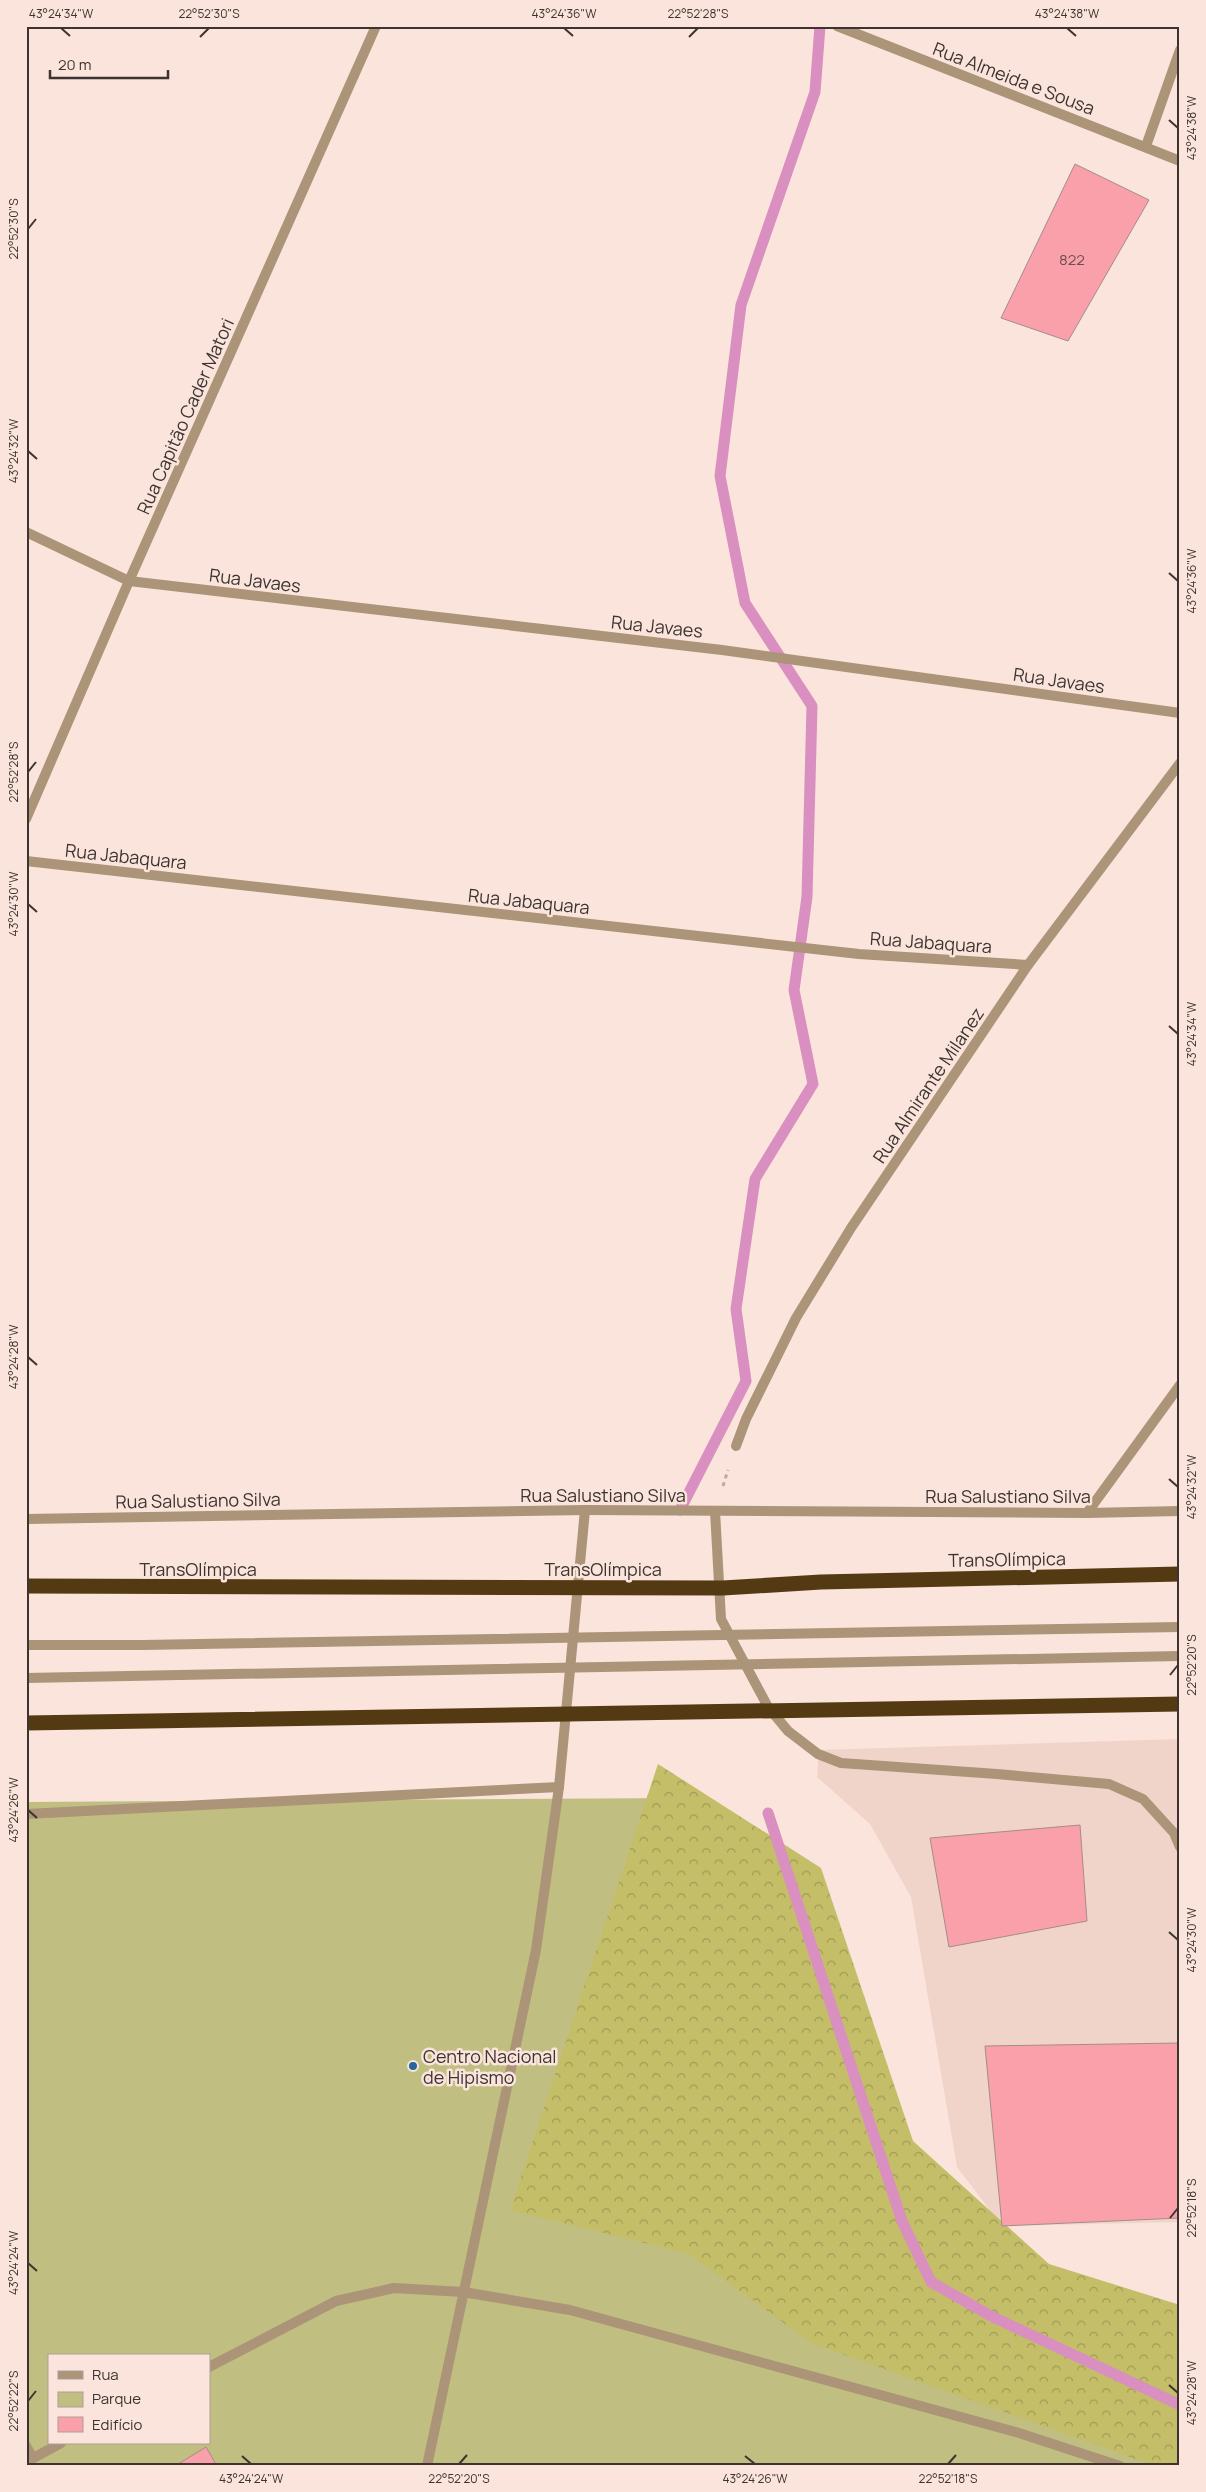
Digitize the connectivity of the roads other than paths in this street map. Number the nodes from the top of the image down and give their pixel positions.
1 (376, 26) edge
2 (837, 26) edge
3 (1180, 50) edge
4 (1146, 146) junction
5 (1180, 161) edge
6 (26, 532) edge
7 (129, 581) junction
8 (1180, 713) edge
9 (1180, 763) edge
10 (26, 819) edge
11 (26, 861) edge
12 (1028, 965) junction
13 (1180, 1385) edge
14 (736, 1446) road end
15 (584, 1510) junction
16 (714, 1511) junction
17 (1180, 1511) edge
18 (1087, 1513) junction
19 (26, 1519) edge
20 (1180, 1574) edge
21 (26, 1586) edge
22 (1180, 1627) edge
23 (26, 1644) edge
24 (1180, 1656) edge
25 (26, 1678) edge
26 (1180, 1704) edge
27 (26, 1723) edge
28 (559, 1787) junction
29 (26, 1814) edge
30 (1180, 1847) edge
31 (463, 2292) junction
32 (210, 2366) edge
33 (60, 2444) edge
34 (26, 2446) edge
35 (30, 2460) edge
36 (427, 2466) edge
37 (1120, 2466) edge

1 - 7 street, Rua Capitão Cader Matori
2 - 4 street, Rua Almeida e Sousa
3 - 4 street
4 - 5 street, Rua Almeida e Sousa
6 - 7 street, Rua Javaes
7 - 8 street, Rua Javaes
7 - 10 street, Rua Capitão Cader Matori
9 - 12 street, Rua Almirante Milanez
11 - 12 street, Rua Jabaquara
12 - 14 street, Rua Almirante Milanez
13 - 18 street
15 - 16 street, Rua Salustiano Silva
15 - 19 street, Rua Salustiano Silva
15 - 28 street
16 - 18 street, Rua Salustiano Silva
16 - 30 street
17 - 18 street, Rua Salustiano Silva
20 - 21 highway, TransOlímpica, bridge
22 - 23 street, bridge
24 - 25 street, bridge
26 - 27 highway, bridge
28 - 29 street
28 - 31 street
31 - 32 street
31 - 36 street
31 - 37 street
33 - 35 street
34 - 35 street

